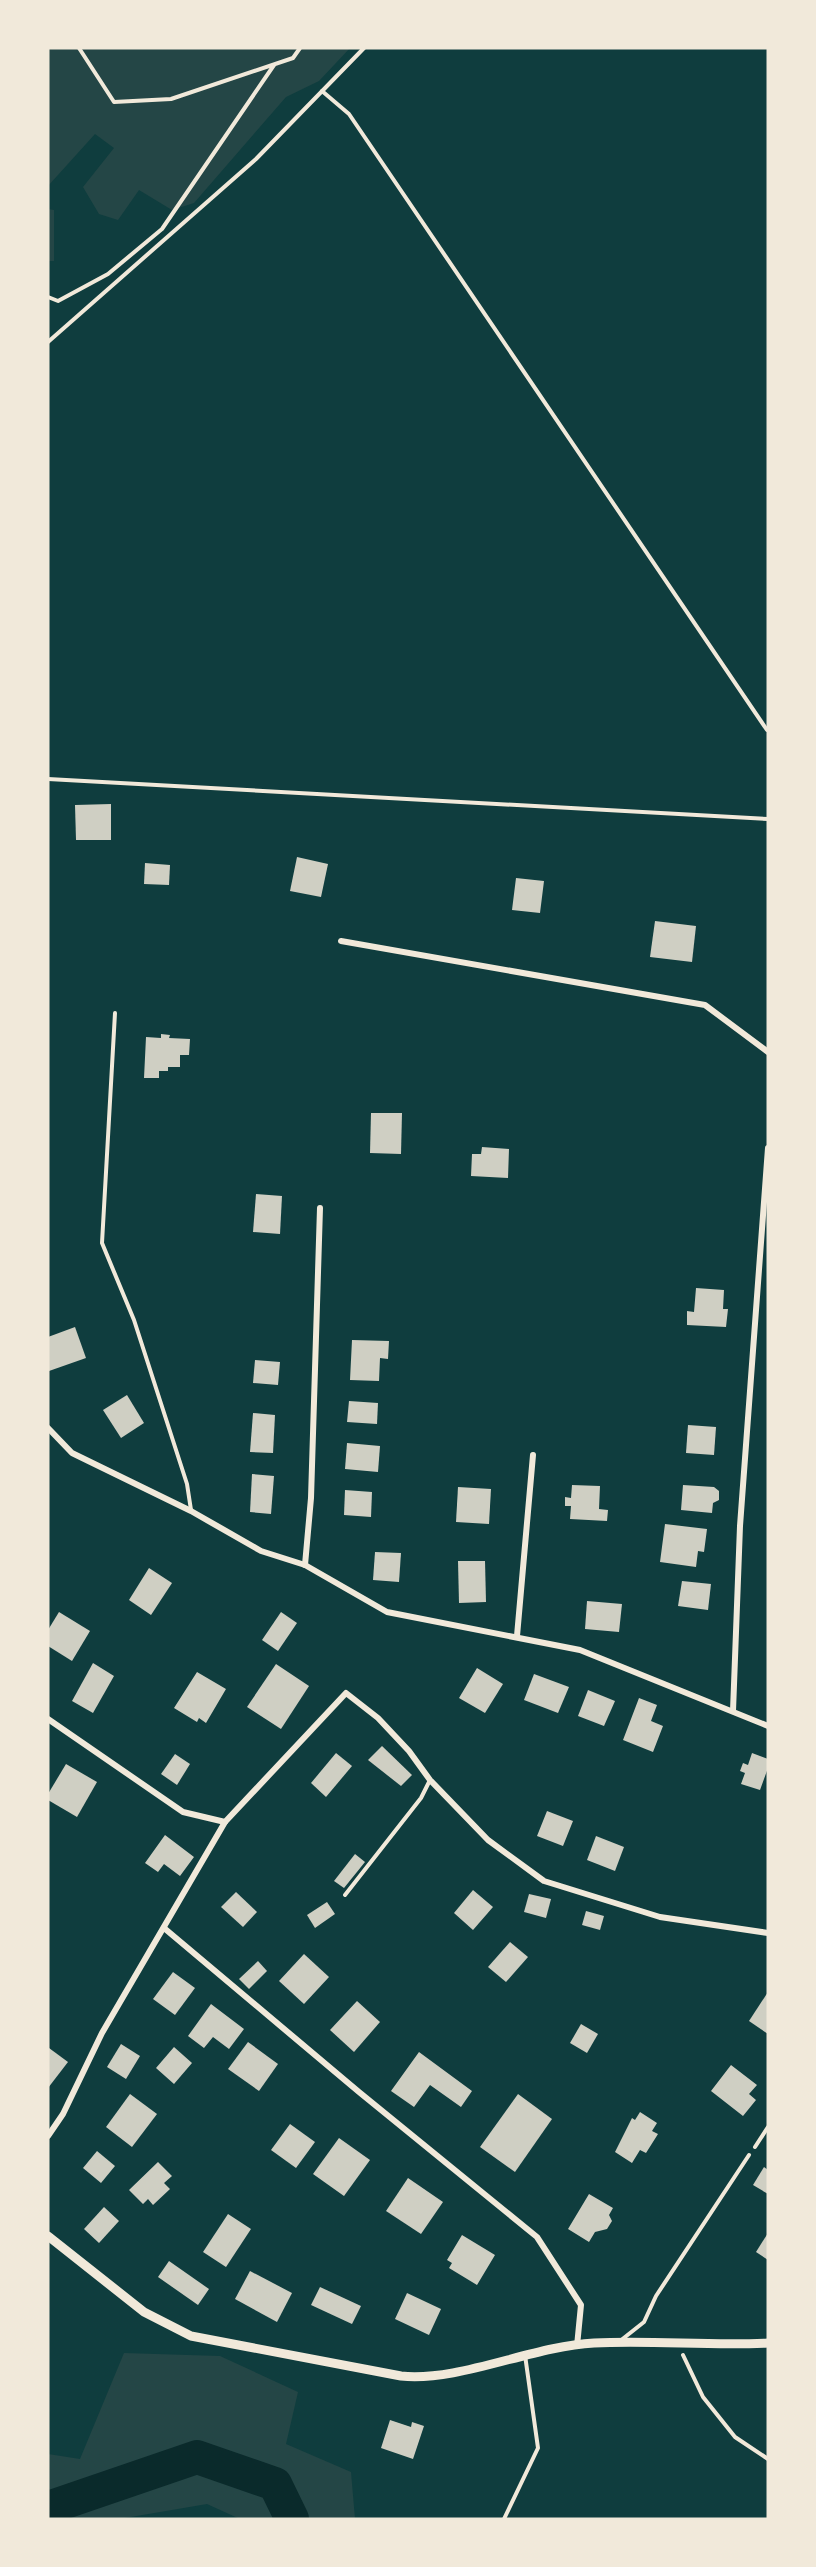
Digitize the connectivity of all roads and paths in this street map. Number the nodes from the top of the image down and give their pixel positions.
1 (79, 48) edge
2 (300, 48) edge
3 (364, 48) edge
4 (274, 64) junction
5 (322, 91) junction
6 (48, 297) edge
7 (48, 342) edge
8 (767, 730) edge
9 (48, 779) edge
10 (768, 819) edge
11 (341, 941) dead end
12 (115, 1014) dead end
13 (768, 1052) edge
14 (768, 1148) edge
15 (320, 1208) dead end
16 (48, 1428) edge
17 (533, 1455) dead end
18 (191, 1511) junction
19 (305, 1565) junction
20 (517, 1636) junction
21 (733, 1711) junction
22 (48, 1719) edge
23 (768, 1726) edge
24 (430, 1780) junction
25 (225, 1822) junction
26 (345, 1896) dead end
27 (164, 1928) junction
28 (768, 1933) edge
29 (768, 2127) edge
30 (48, 2136) edge
31 (749, 2155) joint
32 (48, 2236) edge
33 (616, 2343) junction
34 (768, 2343) edge
35 (679, 2344) junction
36 (577, 2346) junction
37 (525, 2355) junction
38 (768, 2459) edge
39 (504, 2519) edge

1 - 4 path
2 - 4 path
3 - 5 path
4 - 6 path
5 - 7 path
5 - 8 path
9 - 10 path
11 - 13 street
12 - 18 lane
14 - 21 street
15 - 19 street
16 - 18 street
17 - 20 street
18 - 19 street
19 - 20 street
20 - 21 street
21 - 23 street
22 - 25 street
24 - 25 street
24 - 26 lane
24 - 28 street
25 - 27 street
27 - 30 street
27 - 36 street
29 - 31 path
31 - 33 lane
32 - 37 street
33 - 35 street
33 - 36 street
34 - 35 street
35 - 38 path
36 - 37 street
37 - 39 lane

